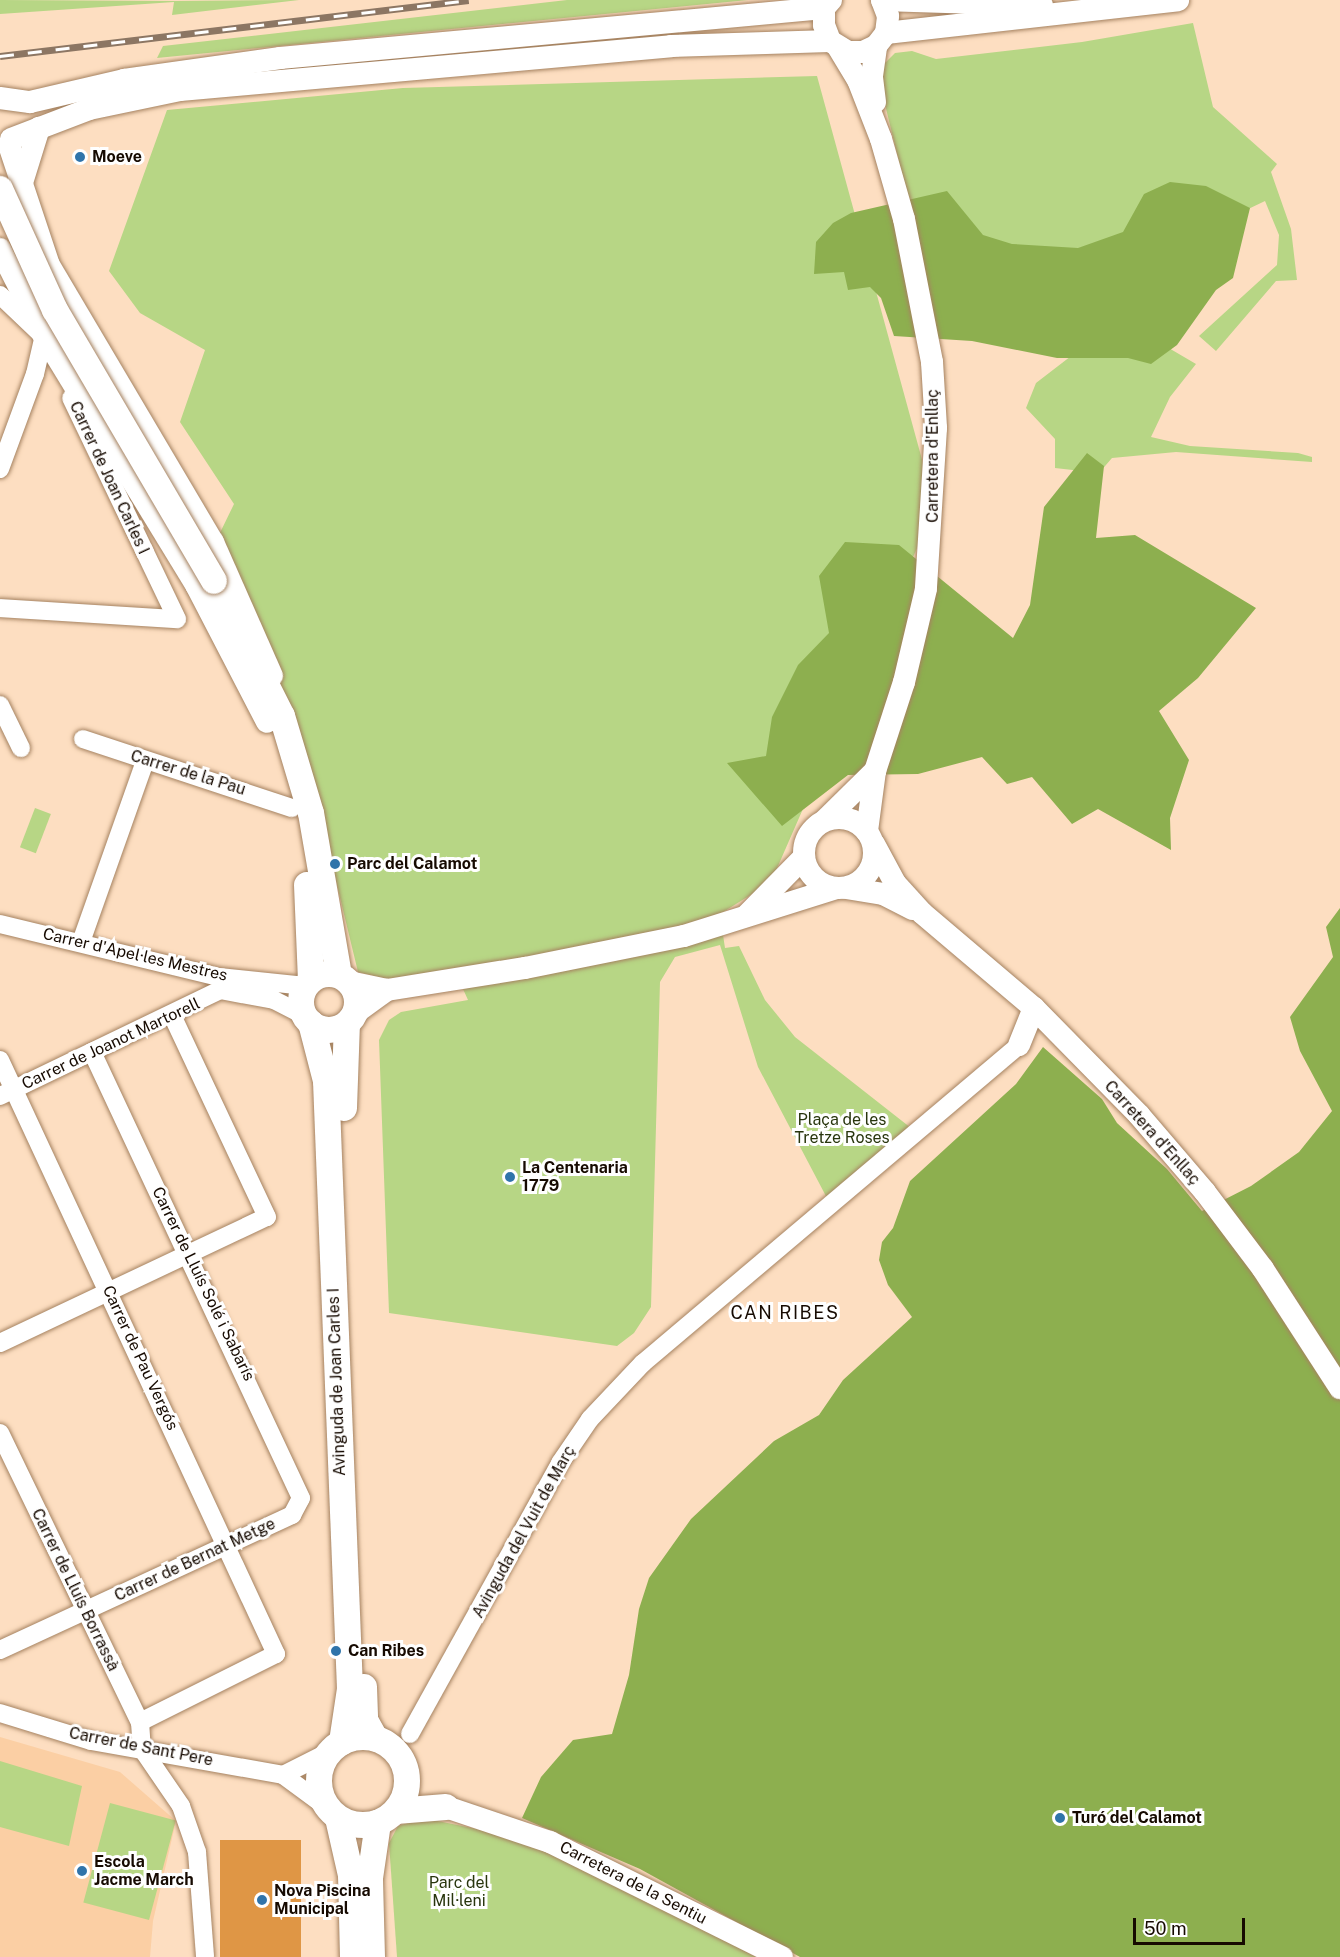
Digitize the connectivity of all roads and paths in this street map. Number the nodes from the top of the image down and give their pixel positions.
1 (882, 0) edge
2 (1178, 0) edge
3 (828, 4) edge
4 (1097, 6) junction
5 (881, 39) junction
6 (834, 44) junction
7 (0, 100) edge
8 (39, 128) junction
9 (881, 139) junction
10 (7, 146) edge
11 (10, 189) edge
12 (0, 249) edge
13 (49, 265) junction
14 (6, 290) edge
15 (44, 336) junction
16 (0, 469) edge
17 (0, 608) edge
18 (0, 705) edge
19 (274, 719) junction
20 (83, 739) dead end
21 (21, 748) dead end
22 (145, 761) junction
23 (875, 771) junction
24 (292, 808) junction
25 (826, 819) junction
26 (871, 837) junction
27 (804, 857) junction
28 (841, 888) junction
29 (922, 913) junction
30 (746, 915) junction
31 (0, 924) edge
32 (81, 942) junction
33 (344, 979) junction
34 (219, 983) junction
35 (309, 983) junction
36 (387, 990) junction
37 (1034, 1008) junction
38 (172, 1015) junction
39 (351, 1019) junction
40 (308, 1020) junction
41 (1055, 1029) junction
42 (1019, 1045) junction
43 (93, 1054) junction
44 (0, 1060) edge
45 (6, 1093) edge
46 (188, 1254) junction
47 (110, 1292) junction
48 (0, 1343) edge
49 (1340, 1388) edge
50 (0, 1433) edge
51 (292, 1515) joint
52 (225, 1544) junction
53 (84, 1611) junction
54 (0, 1650) edge
55 (0, 1713) edge
56 (140, 1722) junction
57 (410, 1734) junction
58 (380, 1740) junction
59 (336, 1747) junction
60 (142, 1749) junction
61 (405, 1768) junction
62 (283, 1775) junction
63 (446, 1808) junction
64 (333, 1813) junction
65 (387, 1817) junction
66 (205, 1957) edge
67 (353, 1957) edge
68 (372, 1957) edge
69 (782, 1957) edge

1 - 4 street
1 - 5 street
2 - 4 street
3 - 6 street
3 - 7 street
4 - 5 street
5 - 6 street
5 - 9 street
6 - 8 street
6 - 9 street
7 - 10 street
8 - 10 street
8 - 11 street
9 - 23 street, Carretera d'Enllaç
10 - 11 street
11 - 13 street
11 - 19 main road, bridge
12 - 14 street
13 - 14 street
13 - 19 street
14 - 15 street
15 - 16 street
15 - 17 street, Carrer de Joan Carles I
15 - 19 street
18 - 21 street
19 - 24 main road
19 - 33 main road
20 - 22 street, Carrer de la Pau
22 - 24 street, Carrer de la Pau
22 - 32 street
23 - 25 street, Carretera d'Enllaç
23 - 26 street, Carretera d'Enllaç
24 - 35 main road
25 - 26 street
25 - 27 street
26 - 28 street
26 - 29 street, Carretera d'Enllaç
27 - 28 street
27 - 30 street
28 - 29 street, Carretera d'Enllaç
28 - 30 street
29 - 37 street, Carretera d'Enllaç
30 - 36 street
31 - 32 street, Carrer d'Apel·les Mestres
32 - 34 street, Carrer d'Apel·les Mestres
33 - 35 main road
33 - 36 street
33 - 39 main road
34 - 35 street, Carrer d'Apel·les Mestres
34 - 38 street, Carrer de Joanot Martorell
34 - 40 street, Carrer de Joanot Martorell
35 - 40 main road
36 - 39 street
37 - 41 street, Carretera d'Enllaç
37 - 42 street
38 - 43 street, Carrer de Joanot Martorell
38 - 46 street
39 - 40 main road
39 - 58 main road, Avinguda de Joan Carles I
40 - 59 main road, Avinguda de Joan Carles I
41 - 42 street
41 - 49 street, Carretera d'Enllaç
42 - 57 street, Avinguda del Vuit de Març
43 - 45 street, Carrer de Joanot Martorell
43 - 46 street, Carrer de Lluís Solé i Sabarís
44 - 45 street, Carrer de Pau Vergós
45 - 47 street, Carrer de Pau Vergós
46 - 47 street
46 - 51 street, Carrer de Lluís Solé i Sabarís
47 - 48 street
47 - 52 street, Carrer de Pau Vergós
50 - 53 street, Carrer de Lluís Borrassà
51 - 52 street, Carrer de Bernat Metge
52 - 53 street, Carrer de Bernat Metge
52 - 56 street, Carrer de Pau Vergós
53 - 54 street, Carrer de Bernat Metge
53 - 56 street, Carrer de Lluís Borrassà
55 - 60 street, Carrer de Sant Pere
56 - 60 street, Carrer de Lluís Borrassà
57 - 58 main road
57 - 61 main road
58 - 59 main road
58 - 61 main road
59 - 62 street
59 - 64 main road
60 - 62 street, Carrer de Sant Pere
60 - 66 street
61 - 63 main road
61 - 65 main road
62 - 64 street, Carrer de Sant Pere
63 - 65 main road
63 - 69 street, Carretera de la Sentiu
64 - 65 main road
64 - 67 main road
65 - 68 main road

